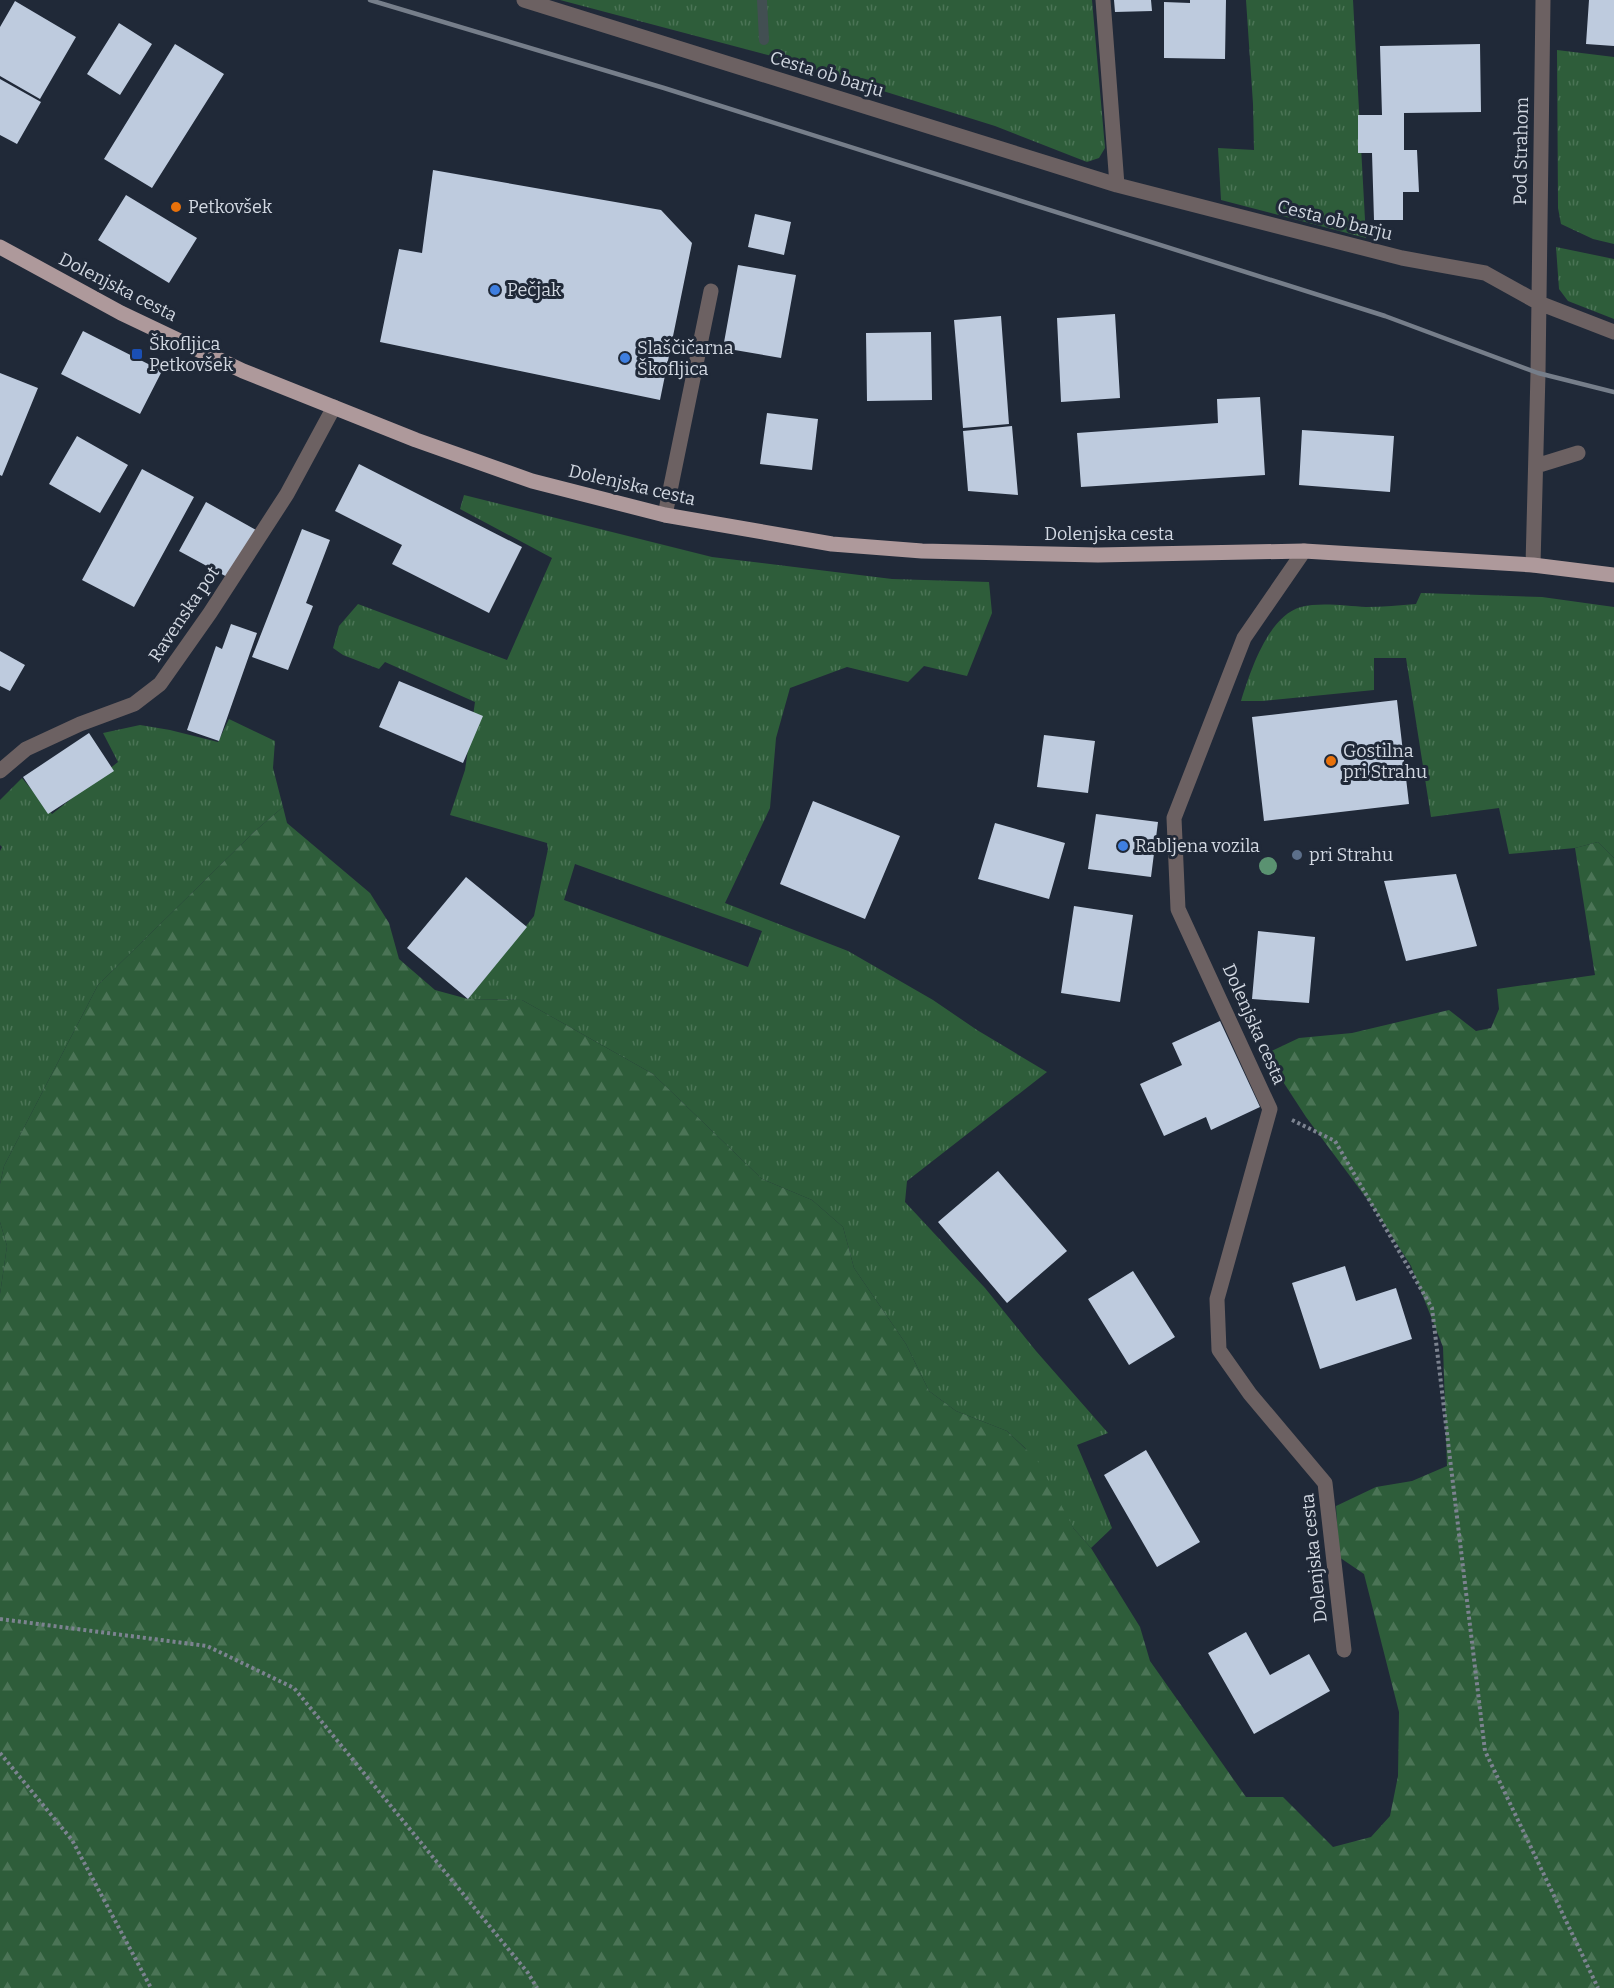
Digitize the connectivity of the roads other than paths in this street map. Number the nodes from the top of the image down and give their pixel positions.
1 (524, 0) edge
2 (1103, 0) edge
3 (1543, 0) edge
4 (1117, 184) junction
5 (0, 247) edge
6 (711, 291) dead end
7 (1539, 303) junction
8 (1614, 332) edge
9 (334, 407) junction
10 (1578, 453) dead end
11 (1536, 466) junction
12 (665, 515) junction
13 (1304, 551) junction
14 (1533, 565) junction
15 (1614, 575) edge
16 (0, 771) edge
17 (1344, 1650) dead end

1 - 4 street, Cesta ob barju
2 - 4 street
3 - 7 street, Pod Strahom
4 - 7 street, Cesta ob barju
5 - 9 main road, Dolenjska cesta
6 - 12 street
7 - 8 street, Cesta ob barju
7 - 11 street, Pod Strahom
9 - 12 main road, Dolenjska cesta
9 - 16 street, Ravenska pot
10 - 11 street
11 - 14 street, Pod Strahom
12 - 13 main road, Dolenjska cesta
13 - 14 main road, Dolenjska cesta
13 - 17 street, Dolenjska cesta
14 - 15 main road, Dolenjska cesta

